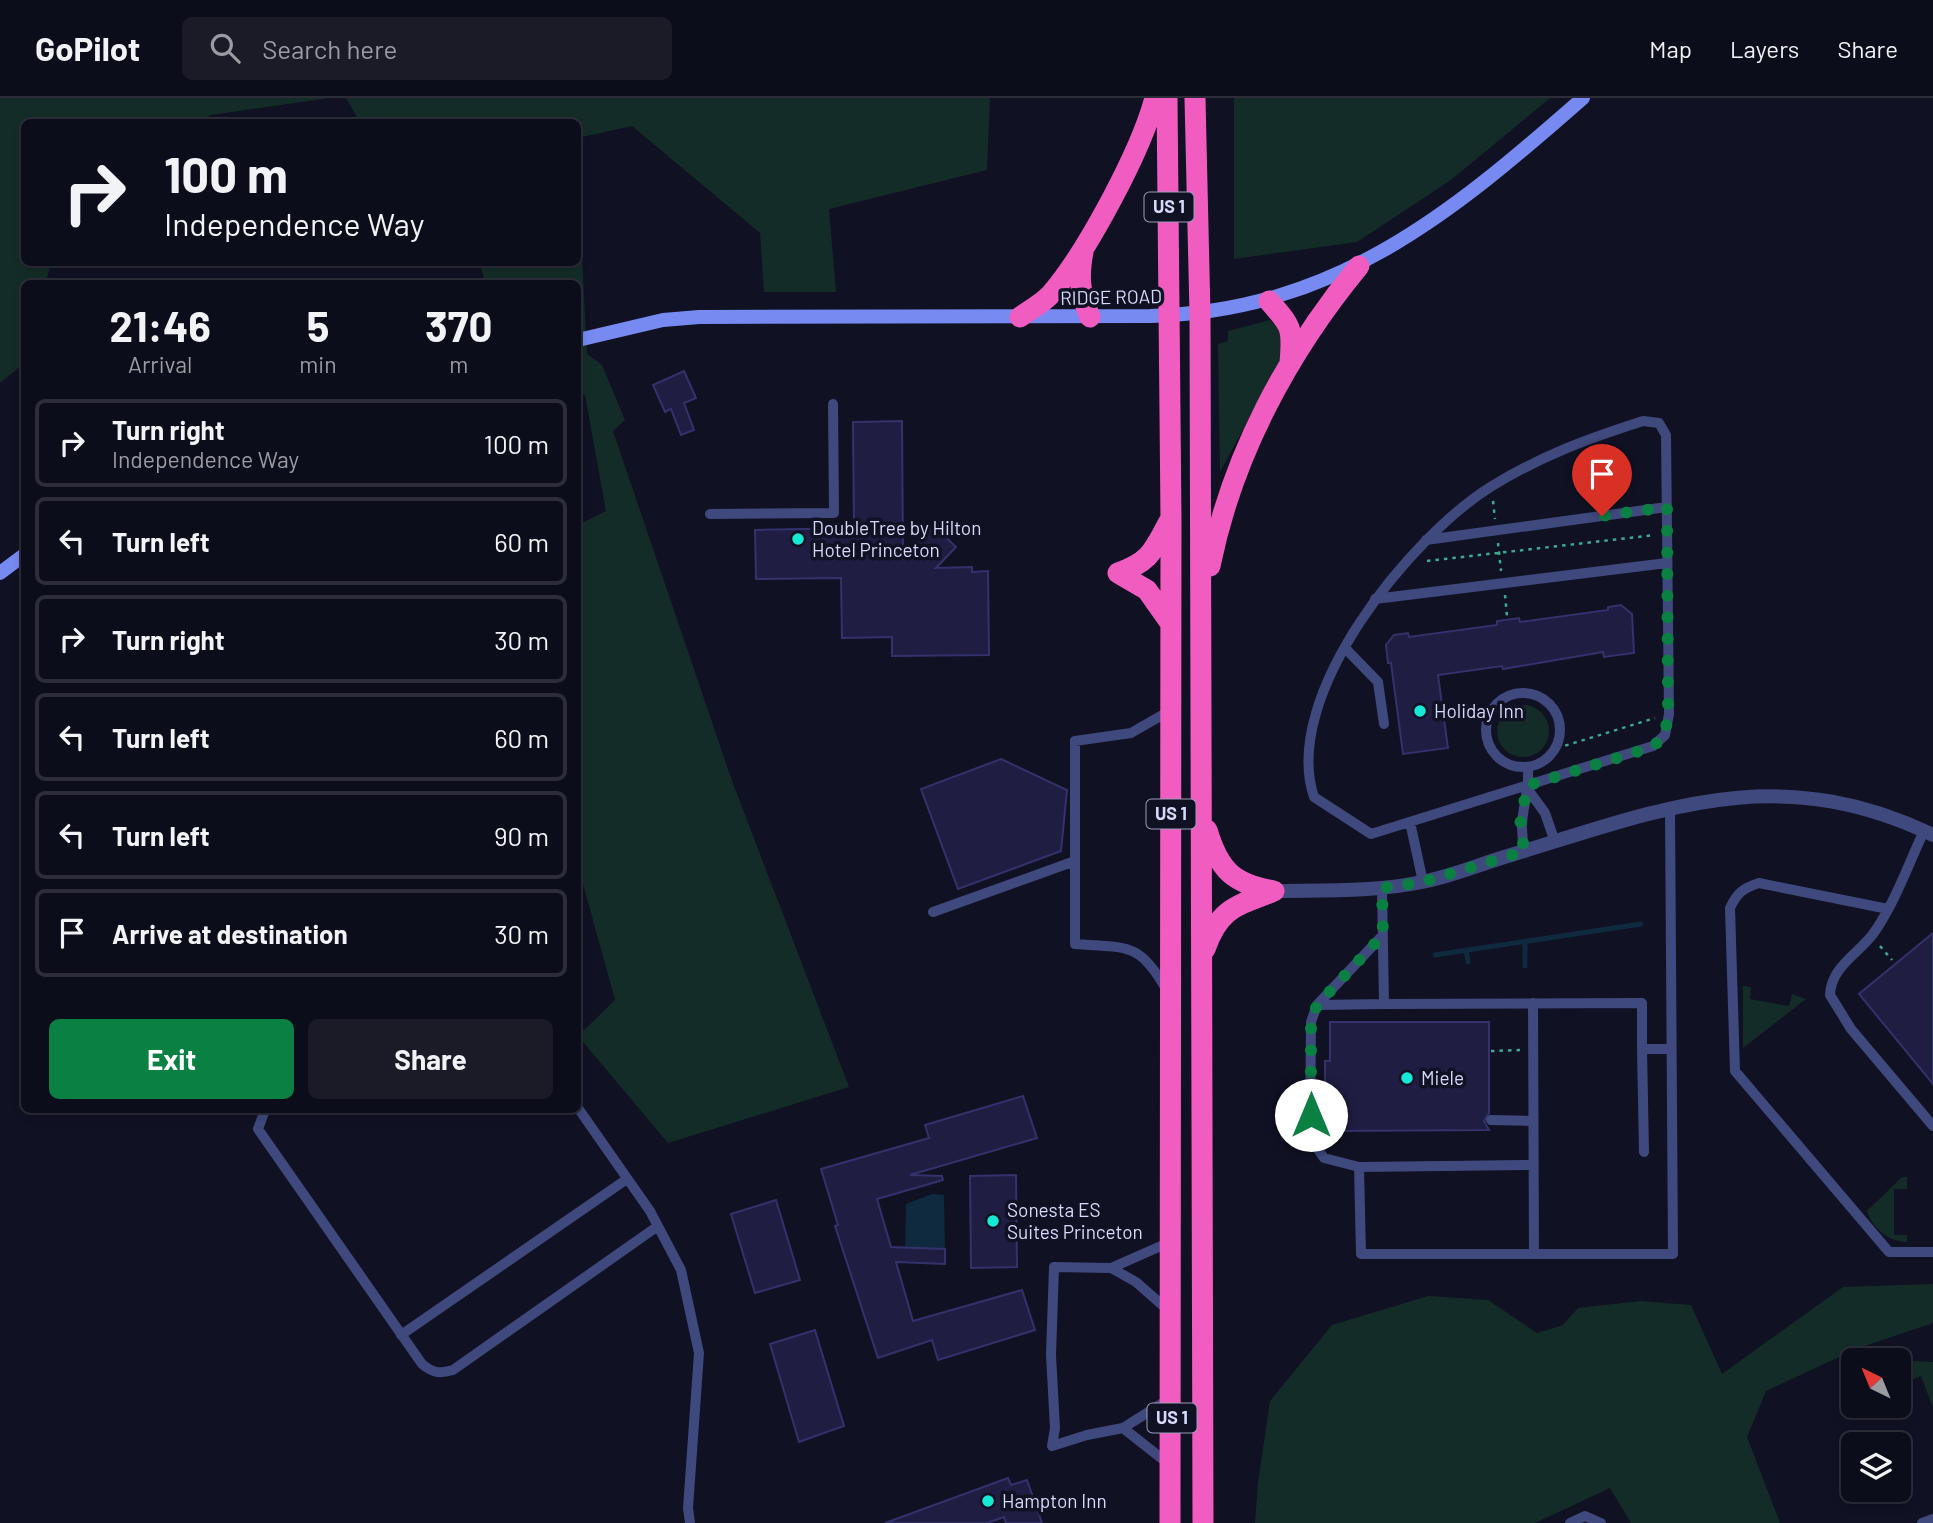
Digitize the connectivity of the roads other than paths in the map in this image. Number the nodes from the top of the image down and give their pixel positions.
1 (1155, 98) edge
2 (1167, 98) edge
3 (1195, 98) edge
4 (1583, 98) edge
5 (1084, 247) junction
6 (1359, 266) junction
7 (1269, 301) junction
8 (1200, 314) junction
9 (1170, 316) junction
10 (1020, 317) junction
11 (1090, 317) junction
12 (581, 339) edge
13 (1289, 368) junction
14 (833, 404) dead end
15 (1667, 507) junction
16 (710, 514) dead end
17 (1171, 519) junction
18 (1426, 540) junction
19 (21, 557) edge
20 (1667, 564) junction
21 (0, 572) edge
22 (1375, 599) junction
23 (1201, 613) junction
24 (1171, 625) junction
25 (1345, 648) junction
26 (1171, 710) junction
27 (1384, 724) dead end
28 (1528, 767) junction
29 (1529, 788) junction
30 (1670, 809) junction
31 (1201, 810) junction
32 (1410, 822) junction
33 (1928, 833) edge
34 (1555, 842) junction
35 (1525, 851) junction
36 (1075, 861) junction
37 (1423, 882) junction
38 (1382, 888) junction
39 (1274, 891) junction
40 (1888, 909) junction
41 (933, 912) dead end
42 (1383, 935) junction
43 (1202, 957) junction
44 (1171, 998) junction
45 (1533, 1003) junction
46 (1384, 1004) junction
47 (1317, 1005) junction
48 (1642, 1049) junction
49 (1671, 1049) junction
50 (581, 1112) edge
51 (264, 1113) edge
52 (1491, 1120) dead end
53 (1533, 1121) junction
54 (1933, 1126) edge
55 (1644, 1152) dead end
56 (1533, 1165) junction
57 (1359, 1167) junction
58 (627, 1179) junction
59 (658, 1226) junction
60 (1171, 1242) junction
61 (1933, 1252) edge
62 (1534, 1254) junction
63 (1111, 1268) junction
64 (1171, 1312) junction
65 (401, 1335) junction
66 (1172, 1397) junction
67 (1123, 1428) junction
68 (1171, 1466) junction
69 (1933, 1519) edge
70 (690, 1523) edge
71 (1170, 1523) edge
72 (1203, 1523) edge
73 (1570, 1523) edge
74 (1601, 1523) edge
75 (1922, 1523) edge

1 - 5 highway
2 - 9 highway, US 1
3 - 8 highway, US 1
4 - 6 street, RIDGE ROAD
5 - 10 highway
5 - 11 highway
6 - 7 street, RIDGE ROAD
6 - 13 highway
7 - 8 street, RIDGE ROAD
7 - 13 highway
8 - 9 street, RIDGE ROAD
8 - 23 highway, US 1
9 - 11 street, RIDGE ROAD
9 - 17 highway, US 1
10 - 11 street, RIDGE ROAD
10 - 12 street, RIDGE ROAD
13 - 23 highway
14 - 16 lane
15 - 18 lane
15 - 18 lane
15 - 20 lane
17 - 24 highway, US 1
17 - 24 highway
18 - 22 lane
19 - 21 street
20 - 22 lane
20 - 29 lane
22 - 25 lane
23 - 31 highway, US 1
24 - 26 highway, US 1
25 - 27 lane
25 - 32 lane
26 - 36 lane
26 - 44 highway, US 1
28 - 28 lane
28 - 29 lane
29 - 32 lane
29 - 34 lane
29 - 35 lane
30 - 33 street
30 - 34 street
30 - 49 lane
31 - 39 highway
31 - 43 highway, US 1
32 - 37 lane
33 - 40 lane
34 - 35 street
35 - 37 street
36 - 41 lane
36 - 44 lane
37 - 38 street
38 - 39 street
38 - 42 lane
39 - 43 highway
40 - 54 lane
40 - 61 lane
42 - 46 lane
42 - 47 lane
43 - 72 highway, US 1
44 - 60 highway, US 1
45 - 46 lane
45 - 48 lane
45 - 53 lane
46 - 47 lane
47 - 57 lane
48 - 49 lane
48 - 55 lane
49 - 62 lane
50 - 58 lane
51 - 65 lane
52 - 53 lane
53 - 56 lane
56 - 57 lane
56 - 62 lane
57 - 62 lane
58 - 59 lane
58 - 65 lane
59 - 65 lane
59 - 70 lane
60 - 63 lane
60 - 64 highway, US 1
63 - 64 lane
63 - 67 lane
64 - 66 highway, US 1
66 - 67 lane
66 - 68 highway, US 1
67 - 68 lane
68 - 71 highway, US 1
69 - 75 lane
73 - 74 lane

